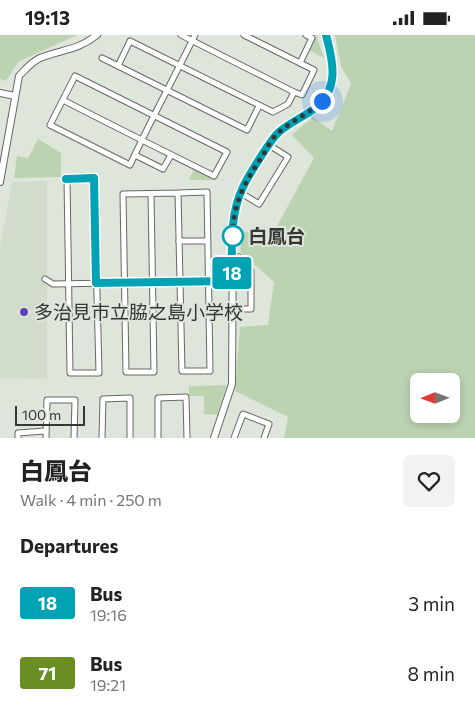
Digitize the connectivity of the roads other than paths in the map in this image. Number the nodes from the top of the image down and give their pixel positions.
1 (97, 35) edge
2 (181, 35) edge
3 (244, 35) edge
4 (306, 35) edge
5 (326, 35) edge
6 (194, 38) edge
7 (102, 58) dead end
8 (300, 63) junction
9 (180, 65) junction
10 (118, 66) junction
11 (167, 90) junction
12 (294, 92) junction
13 (0, 93) edge
14 (16, 96) junction
15 (63, 100) junction
16 (260, 105) junction
17 (155, 115) junction
18 (142, 140) junction
19 (269, 145) junction
20 (135, 155) junction
21 (171, 155) junction
22 (0, 182) edge
23 (178, 193) junction
24 (241, 193) junction
25 (151, 194) junction
26 (179, 241) junction
27 (207, 241) junction
28 (232, 256) junction
29 (45, 279) dead end
30 (232, 281) junction
31 (180, 282) junction
32 (208, 282) junction
33 (96, 283) junction
34 (152, 283) junction
35 (124, 284) junction
36 (68, 285) junction
37 (233, 309) junction
38 (46, 431) junction
39 (18, 438) edge
40 (46, 438) edge
41 (74, 438) edge
42 (102, 438) edge
43 (130, 438) edge
44 (158, 438) edge
45 (187, 438) edge
46 (214, 438) edge
47 (234, 438) edge
48 (264, 438) edge

1 - 14 street
2 - 6 street
3 - 8 street
4 - 8 street
5 - 19 street
6 - 9 street
6 - 12 street
7 - 10 street
8 - 12 street
9 - 10 street
9 - 11 street
9 - 16 street
10 - 11 street
11 - 16 street
11 - 17 street
12 - 16 street
13 - 14 street
14 - 22 street
15 - 17 street
15 - 18 street
15 - 20 street
17 - 18 street
17 - 21 street
18 - 20 street
18 - 21 street
19 - 24 street
19 - 24 street
20 - 21 street
23 - 25 street
23 - 26 street
23 - 27 street
24 - 28 street
25 - 34 street
25 - 35 street
26 - 27 street
26 - 31 street
27 - 32 street
28 - 30 street
28 - 37 street
29 - 36 street
30 - 32 street
30 - 37 street
31 - 32 street
31 - 32 street
31 - 34 street
33 - 35 street
33 - 36 street
33 - 36 street
33 - 36 street
34 - 35 street
34 - 35 street
37 - 46 street
38 - 39 street
38 - 40 street
38 - 41 street
42 - 43 street
44 - 45 street
47 - 48 street

